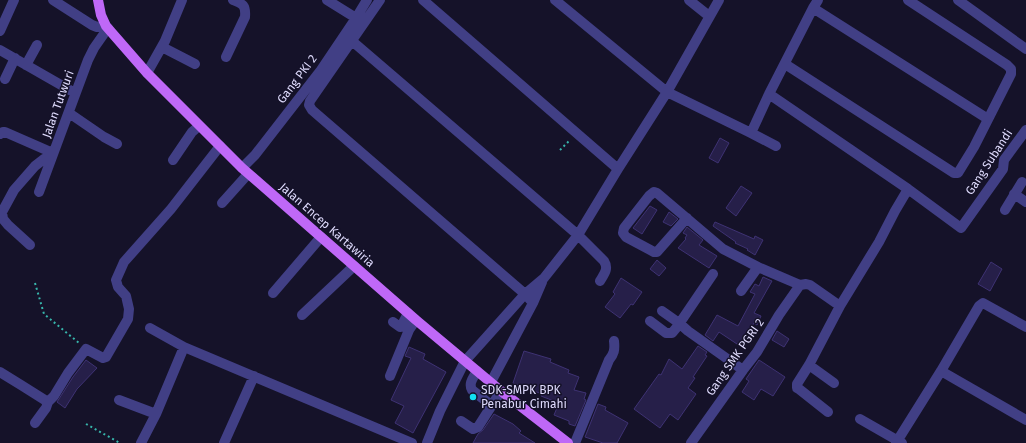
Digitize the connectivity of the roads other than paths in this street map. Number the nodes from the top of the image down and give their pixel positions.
1 (14, 0) edge
2 (54, 0) edge
3 (98, 0) edge
4 (182, 0) edge
5 (232, 0) edge
6 (327, 0) edge
7 (366, 0) edge
8 (380, 0) edge
9 (423, 0) edge
10 (555, 0) edge
11 (689, 0) edge
12 (719, 0) edge
13 (908, 0) edge
14 (958, 0) edge
15 (816, 4) edge
16 (709, 16) junction
17 (356, 18) junction
18 (107, 27) junction
19 (0, 31) edge
20 (352, 40) junction
21 (37, 45) dead end
22 (162, 47) junction
23 (1026, 49) edge
24 (0, 50) edge
25 (226, 57) dead end
26 (15, 58) junction
27 (195, 64) dead end
28 (785, 64) junction
29 (26, 65) junction
30 (147, 73) junction
31 (5, 79) dead end
32 (667, 92) junction
33 (75, 93) junction
34 (769, 94) junction
35 (69, 113) junction
36 (988, 119) junction
37 (199, 126) junction
38 (1026, 130) edge
39 (751, 132) junction
40 (0, 134) edge
41 (117, 144) dead end
42 (220, 146) junction
43 (776, 146) dead end
44 (53, 154) junction
45 (173, 160) dead end
46 (618, 169) junction
47 (244, 170) junction
48 (1022, 182) dead end
49 (908, 189) junction
50 (39, 192) dead end
51 (1014, 194) junction
52 (1026, 202) edge
53 (222, 203) dead end
54 (1005, 210) dead end
55 (687, 218) junction
56 (578, 235) junction
57 (321, 237) junction
58 (30, 245) dead end
59 (354, 266) junction
60 (758, 266) junction
61 (713, 274) dead end
62 (544, 278) junction
63 (600, 282) dead end
64 (800, 285) junction
65 (741, 290) dead end
66 (273, 293) dead end
67 (525, 294) junction
68 (533, 303) junction
69 (840, 306) junction
70 (662, 311) dead end
71 (408, 313) junction
72 (302, 315) dead end
73 (416, 320) junction
74 (650, 321) dead end
75 (393, 322) dead end
76 (679, 324) junction
77 (1026, 327) edge
78 (150, 328) dead end
79 (614, 341) dead end
80 (184, 347) junction
81 (465, 361) junction
82 (809, 365) junction
83 (742, 370) junction
84 (477, 371) junction
85 (941, 371) junction
86 (0, 372) edge
87 (254, 376) junction
88 (390, 376) dead end
89 (491, 382) junction
90 (834, 383) dead end
91 (501, 390) junction
92 (119, 400) dead end
93 (48, 402) junction
94 (491, 405) junction
95 (828, 412) dead end
96 (156, 414) junction
97 (860, 418) dead end
98 (1026, 420) edge
99 (461, 421) dead end
100 (35, 423) dead end
101 (898, 442) edge
102 (141, 443) edge
103 (224, 443) edge
104 (412, 443) edge
105 (427, 443) edge
106 (568, 443) edge
107 (576, 443) edge
108 (691, 443) edge

1 - 19 street
2 - 18 street
3 - 18 main road, Jalan Encep Kartawiria
4 - 22 street
5 - 25 street
6 - 17 street
7 - 17 street, Gang PKI 2
8 - 20 street
9 - 46 street
10 - 32 street
11 - 16 street
12 - 16 street
13 - 36 street
14 - 23 street
15 - 28 street
15 - 36 street
16 - 32 street
17 - 47 street, Gang PKI 2
18 - 30 main road, Jalan Encep Kartawiria
18 - 33 street, Jalan Tutwuri
20 - 56 street
20 - 67 street
21 - 29 street
22 - 27 street
22 - 30 street
24 - 26 street
26 - 29 street
26 - 31 street
28 - 34 street
28 - 36 street
29 - 33 street
30 - 37 main road, Jalan Encep Kartawiria
32 - 39 street
32 - 46 street
33 - 35 street, Jalan Tutwuri
34 - 39 street
34 - 49 street
35 - 41 street
35 - 44 street, Jalan Tutwuri
37 - 42 main road, Jalan Encep Kartawiria
37 - 45 street
38 - 49 street, Gang Subandi
39 - 43 street
40 - 44 street
42 - 47 main road, Jalan Encep Kartawiria
42 - 93 street
44 - 50 street, Jalan Tutwuri
44 - 58 street
46 - 56 street
47 - 53 street, Gang PKI 2
47 - 57 main road, Jalan Encep Kartawiria
48 - 51 street
49 - 69 street
51 - 52 street
51 - 54 street
55 - 55 street
55 - 60 street
56 - 62 street
56 - 63 street
57 - 59 main road, Jalan Encep Kartawiria
57 - 66 street
59 - 71 main road, Jalan Encep Kartawiria
59 - 72 street
60 - 64 street
60 - 65 street
61 - 76 street
62 - 67 street
62 - 68 street
64 - 69 street
64 - 83 street, Gang SMK PGRI 2
67 - 68 street
67 - 81 street
68 - 89 street
69 - 82 street
70 - 76 street
71 - 73 main road, Jalan Encep Kartawiria
71 - 75 street
73 - 81 main road, Jalan Encep Kartawiria
73 - 88 street
74 - 76 street
76 - 83 street
77 - 85 street
78 - 80 street
79 - 107 street
80 - 87 street
80 - 96 street
81 - 84 main road, Jalan Encep Kartawiria
81 - 105 street
82 - 90 street
82 - 95 street
83 - 108 street, Gang SMK PGRI 2
84 - 89 main road, Jalan Encep Kartawiria
84 - 94 street
85 - 98 street
85 - 101 street
86 - 93 street
87 - 103 street
87 - 104 street
89 - 91 main road, Jalan Encep Kartawiria
91 - 94 street
91 - 106 main road, Jalan Encep Kartawiria
92 - 96 street
93 - 100 street
94 - 99 street
96 - 102 street
97 - 101 street

